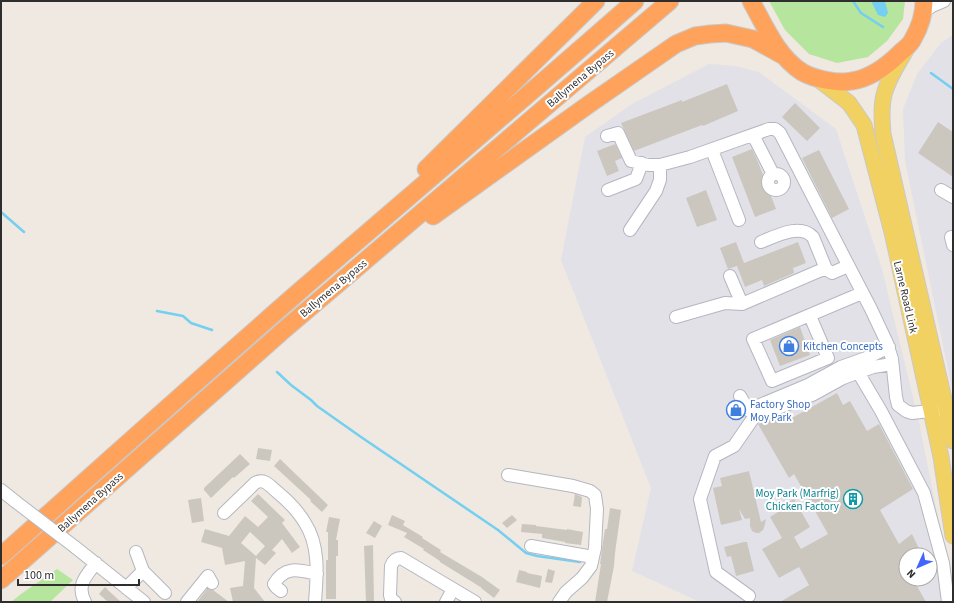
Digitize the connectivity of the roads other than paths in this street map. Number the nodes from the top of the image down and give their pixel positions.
1 (596, 1) edge
2 (635, 1) edge
3 (670, 1) edge
4 (751, 1) edge
5 (944, 1) edge
6 (924, 6) edge
7 (913, 40) junction
8 (782, 54) junction
9 (818, 79) junction
10 (753, 135) junction
11 (607, 136) dead end
12 (712, 150) junction
13 (636, 162) junction
14 (660, 165) junction
15 (773, 174) dead end
16 (608, 190) dead end
17 (941, 190) dead end
18 (953, 197) edge
19 (739, 220) dead end
20 (630, 230) dead end
21 (953, 237) edge
22 (761, 242) dead end
23 (953, 245) edge
24 (848, 266) junction
25 (826, 269) junction
26 (730, 276) dead end
27 (862, 293) junction
28 (742, 304) junction
29 (810, 316) junction
30 (676, 317) dead end
31 (284, 330) junction
32 (889, 347) junction
33 (892, 364) junction
34 (210, 369) junction
35 (858, 372) junction
36 (740, 396) dead end
37 (939, 410) junction
38 (953, 442) edge
39 (508, 475) dead end
40 (1, 490) edge
41 (224, 513) dead end
42 (953, 536) edge
43 (531, 546) dead end
44 (136, 552) dead end
45 (1, 556) edge
46 (592, 557) junction
47 (96, 563) junction
48 (143, 571) junction
49 (316, 574) junction
50 (1, 580) edge
51 (212, 583) dead end
52 (126, 588) junction
53 (453, 589) junction
54 (281, 591) dead end
55 (165, 593) dead end
56 (749, 596) dead end
57 (80, 600) edge
58 (144, 602) edge
59 (187, 602) edge
60 (315, 602) edge
61 (395, 602) edge
62 (446, 602) edge
63 (475, 602) edge
64 (559, 602) edge
65 (948, 602) edge

1 - 34 highway
2 - 34 highway, Ballymena Bypass
3 - 31 highway, Ballymena Bypass
4 - 8 highway
5 - 6 street
6 - 7 highway
7 - 9 highway
7 - 37 main road, Larne Road Link
8 - 9 highway
8 - 31 highway
9 - 37 main road, Larne Road Link
10 - 12 street
10 - 15 street
10 - 24 street
11 - 13 street
12 - 14 street
12 - 19 street
13 - 14 street
13 - 16 street
14 - 20 street
17 - 18 street
21 - 23 street
22 - 25 street
24 - 25 street
24 - 27 street
25 - 28 street
26 - 28 street
27 - 29 street
27 - 32 street
28 - 30 street
29 - 29 street
31 - 50 highway, Ballymena Bypass
32 - 33 street
32 - 36 street
33 - 35 street
33 - 37 street
34 - 45 highway, Ballymena Bypass
35 - 56 street
35 - 65 street
37 - 38 main road, Larne Road Link
37 - 42 main road, Larne Road Link
39 - 46 street
40 - 47 street, bridge
41 - 49 street
43 - 46 street
44 - 48 street
46 - 64 street
47 - 52 street
47 - 57 street
48 - 52 street
48 - 55 street
49 - 54 street
49 - 60 street
51 - 59 street
52 - 58 street
53 - 61 street
53 - 62 street
53 - 63 street

